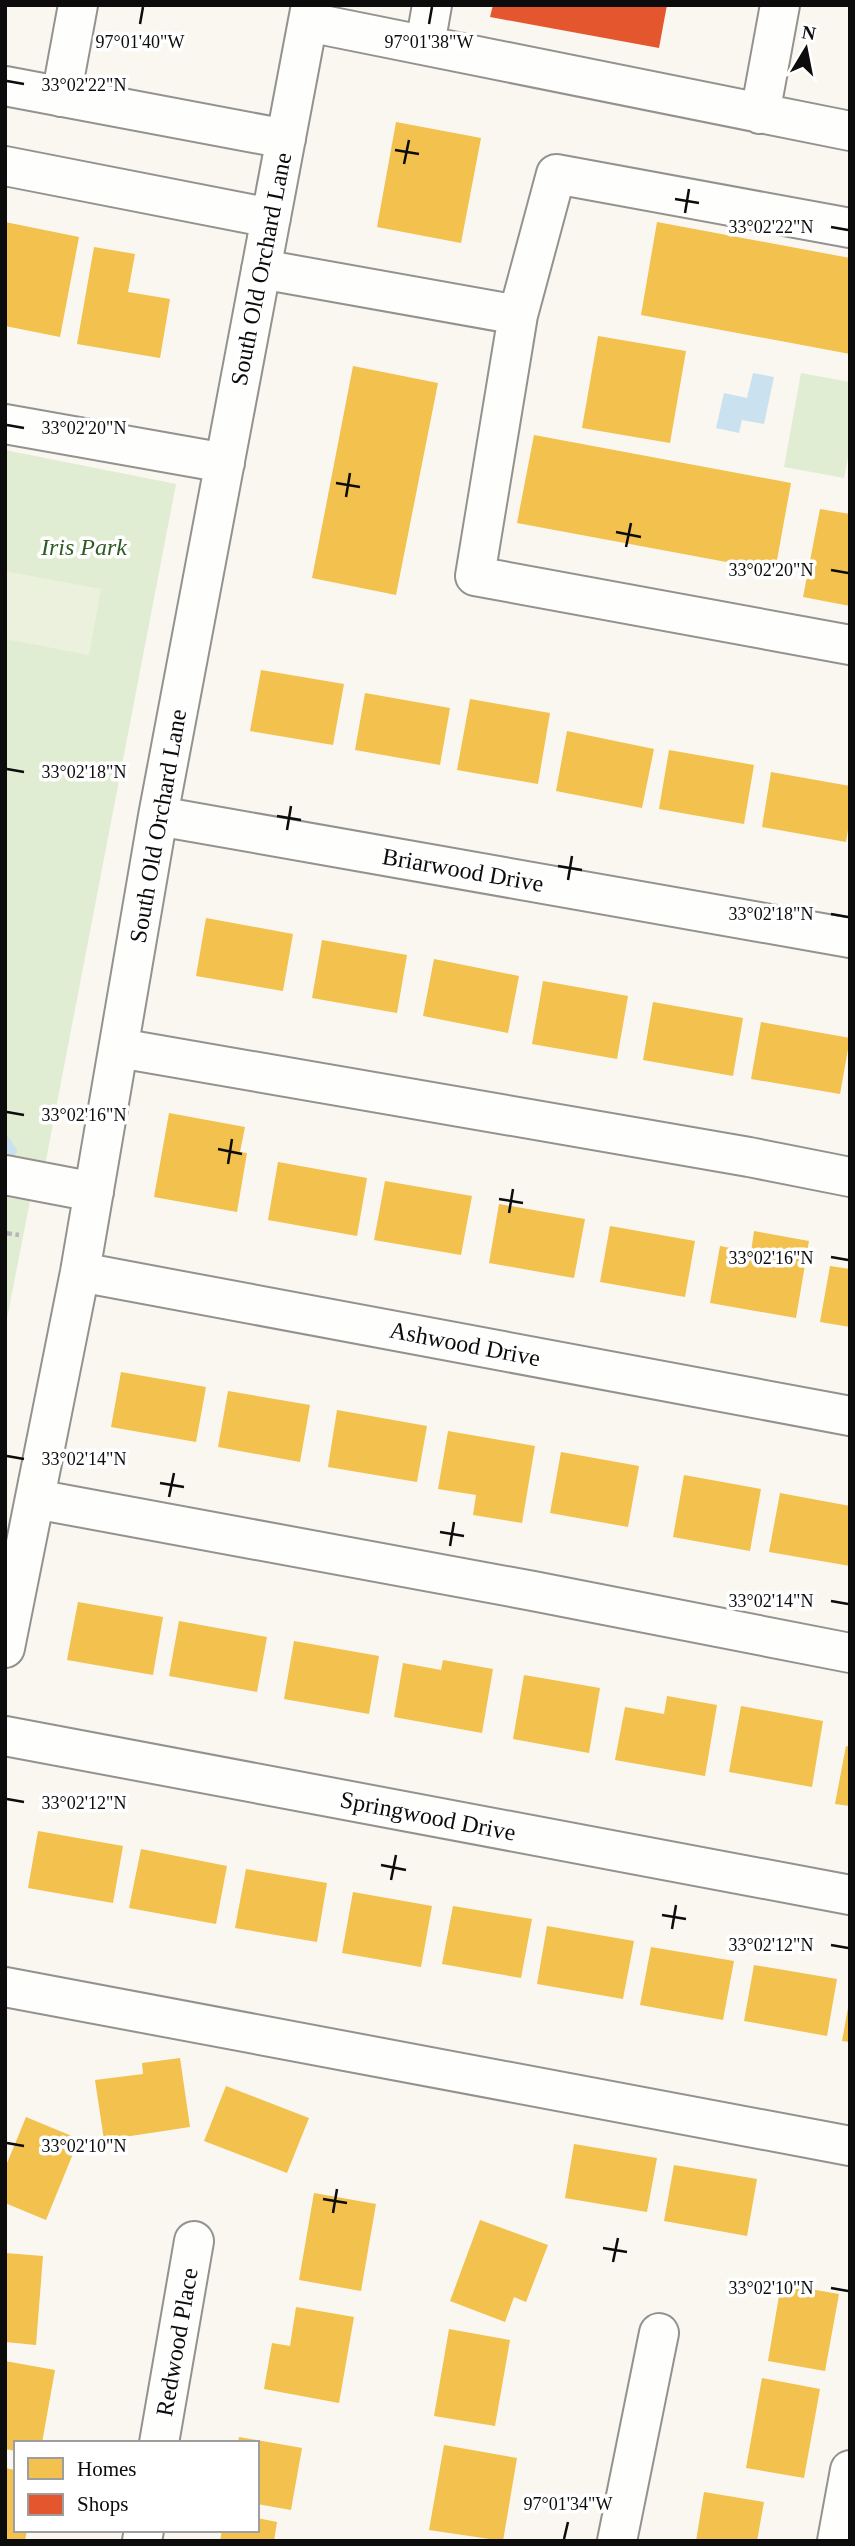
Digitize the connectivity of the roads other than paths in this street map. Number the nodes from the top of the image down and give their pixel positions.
1 (78, 5) edge
2 (432, 5) edge
3 (780, 5) edge
4 (310, 13) edge
5 (425, 45) junction
6 (5, 86) edge
7 (61, 97) junction
8 (760, 114) junction
9 (850, 131) edge
10 (286, 139) junction
11 (5, 166) edge
12 (271, 218) junction
13 (850, 228) edge
14 (261, 269) junction
15 (517, 315) junction
16 (5, 424) edge
17 (225, 463) junction
18 (850, 645) edge
19 (158, 816) junction
20 (850, 938) edge
21 (118, 1048) junction
22 (5, 1175) edge
23 (850, 1177) edge
24 (94, 1192) junction
25 (80, 1272) junction
26 (850, 1416) edge
27 (35, 1499) junction
28 (5, 1648) edge
29 (850, 1653) edge
30 (5, 1736) edge
31 (850, 1895) edge
32 (5, 1987) edge
33 (850, 2146) edge
34 (194, 2241) dead end
35 (659, 2333) dead end
36 (159, 2441) edge
37 (850, 2470) edge
38 (617, 2541) edge
39 (837, 2541) edge

1 - 7 street
2 - 5 street
3 - 8 street
4 - 5 street
4 - 10 street, South Old Orchard Lane
5 - 8 street
6 - 7 street
7 - 10 street
8 - 9 street
10 - 12 street, South Old Orchard Lane
11 - 12 street
12 - 14 street, South Old Orchard Lane
13 - 15 street
14 - 15 street
14 - 17 street, South Old Orchard Lane
15 - 18 street
16 - 17 street
17 - 19 street, South Old Orchard Lane
19 - 20 street, Briarwood Drive
19 - 21 street, South Old Orchard Lane
21 - 23 street
21 - 24 street, South Old Orchard Lane
22 - 24 street
24 - 25 street, South Old Orchard Lane
25 - 26 street, Ashwood Drive
25 - 27 street, South Old Orchard Lane
27 - 28 street, South Old Orchard Lane
27 - 29 street
30 - 31 street, Springwood Drive
32 - 33 street
34 - 36 street, Redwood Place
35 - 38 street
37 - 39 street

